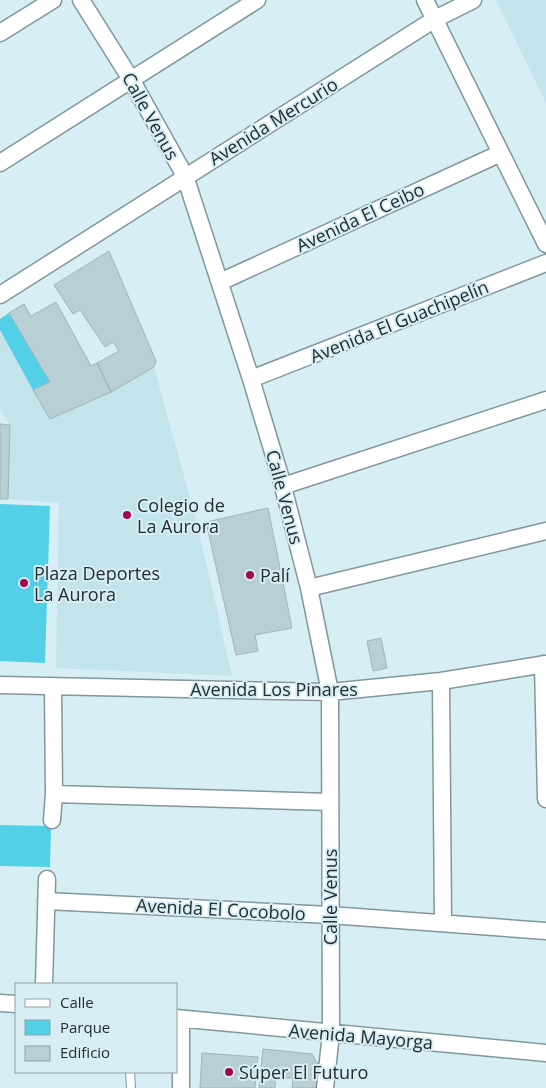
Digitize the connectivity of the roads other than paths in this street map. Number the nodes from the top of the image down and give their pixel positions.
1 (52, 0) edge
2 (80, 0) edge
3 (257, 0) edge
4 (425, 0) edge
5 (473, 0) edge
6 (435, 19) junction
7 (0, 33) edge
8 (132, 81) junction
9 (501, 153) junction
10 (0, 163) edge
11 (185, 176) junction
12 (546, 244) edge
13 (546, 263) edge
14 (220, 282) junction
15 (0, 295) edge
16 (251, 379) junction
17 (546, 400) edge
18 (283, 486) junction
19 (546, 531) edge
20 (309, 588) junction
21 (545, 664) edge
22 (442, 681) junction
23 (0, 685) edge
24 (53, 687) junction
25 (330, 692) junction
26 (54, 794) junction
27 (546, 800) edge
28 (330, 802) junction
29 (52, 820) dead end
30 (46, 879) dead end
31 (46, 901) junction
32 (330, 914) junction
33 (442, 923) junction
34 (546, 931) edge
35 (44, 983) edge
36 (0, 1003) edge
37 (15, 1004) edge
38 (179, 1018) edge
39 (331, 1034) junction
40 (546, 1053) edge
41 (130, 1073) edge
42 (131, 1088) edge
43 (181, 1088) edge
44 (325, 1088) edge

1 - 7 street
2 - 8 street, Calle Venus
3 - 8 street
4 - 6 street
5 - 6 street, Avenida Mercurio
6 - 9 street
6 - 11 street, Avenida Mercurio
8 - 10 street
8 - 11 street, Calle Venus
9 - 12 street
9 - 14 street, Avenida El Ceibo
11 - 14 street, Calle Venus
11 - 15 street, Avenida Mercurio
13 - 16 street, Avenida El Guachipelín
14 - 16 street, Calle Venus
16 - 18 street, Calle Venus
17 - 18 street
18 - 20 street, Calle Venus
19 - 20 street
20 - 25 street, Calle Venus
21 - 22 street, Avenida Los Pinares
21 - 27 street
22 - 25 street, Avenida Los Pinares
22 - 33 street
23 - 24 street, Avenida Los Pinares
24 - 25 street, Avenida Los Pinares
24 - 26 street
25 - 28 street, Calle Venus
26 - 28 street
26 - 29 street
28 - 32 street, Calle Venus
30 - 31 street
31 - 32 street, Avenida El Cocobolo
31 - 35 street
32 - 33 street, Avenida El Cocobolo
32 - 39 street, Calle Venus
33 - 34 street, Avenida El Cocobolo
36 - 37 street
38 - 39 street, Avenida Mayorga
38 - 43 street
39 - 40 street, Avenida Mayorga
39 - 44 street, Calle Venus
41 - 42 lane

